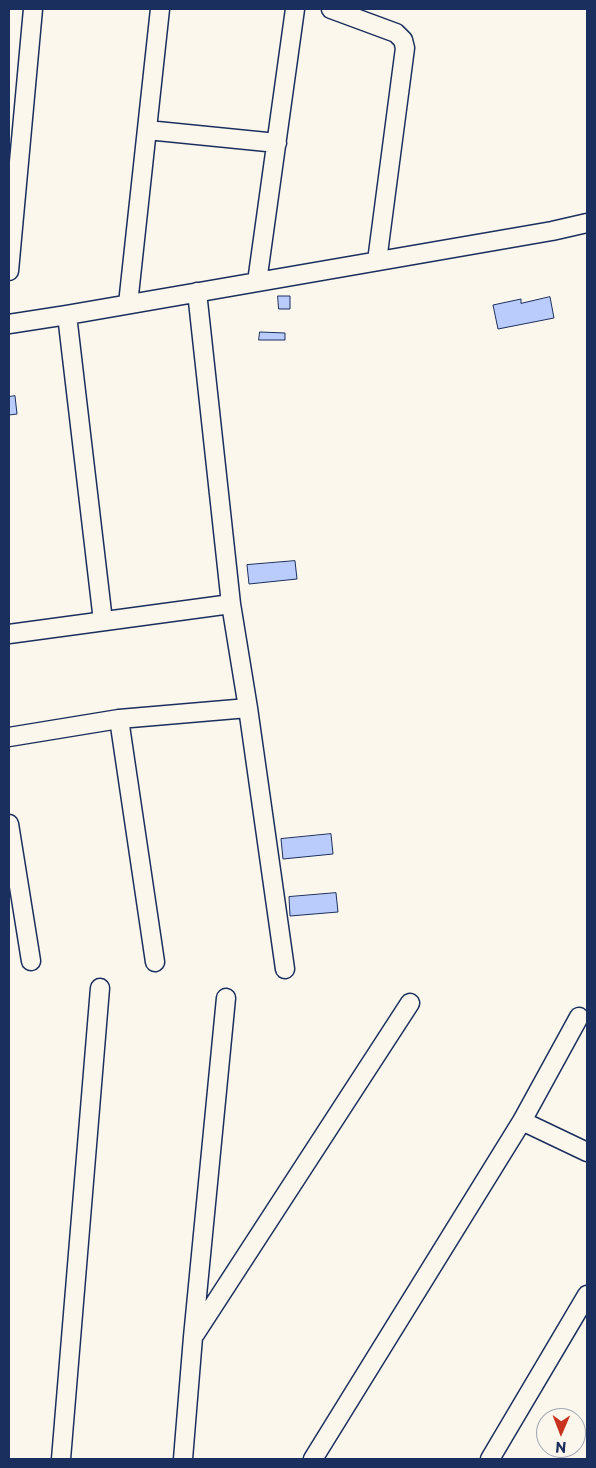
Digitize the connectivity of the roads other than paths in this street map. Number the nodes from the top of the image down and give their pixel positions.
1 (33, 9) edge
2 (160, 9) edge
3 (295, 9) edge
4 (331, 9) edge
5 (147, 130) junction
6 (277, 143) junction
7 (587, 223) edge
8 (377, 261) junction
9 (9, 271) edge
10 (257, 282) junction
11 (198, 292) junction
12 (128, 304) junction
13 (67, 315) junction
14 (9, 324) edge
15 (231, 604) junction
16 (103, 621) junction
17 (9, 634) edge
18 (248, 708) junction
19 (119, 719) junction
20 (9, 737) edge
21 (9, 824) edge
22 (31, 961) dead end
23 (154, 962) dead end
24 (285, 969) dead end
25 (100, 988) dead end
26 (226, 998) dead end
27 (410, 1003) dead end
28 (579, 1018) dead end
29 (522, 1121) junction
30 (587, 1152) edge
31 (587, 1295) edge
32 (193, 1337) junction
33 (62, 1459) edge
34 (183, 1459) edge
35 (313, 1459) edge
36 (490, 1459) edge

1 - 9 street
2 - 5 street
3 - 6 street
4 - 8 street
5 - 6 street
5 - 12 street
6 - 10 street
7 - 8 street
8 - 10 street
10 - 11 street
11 - 12 street
11 - 15 street
12 - 13 street
13 - 14 street
13 - 16 street
15 - 16 street
15 - 18 street
16 - 17 street
18 - 19 street
18 - 24 street
19 - 20 street
19 - 23 street
21 - 22 street
25 - 33 street
26 - 32 street
27 - 32 street
28 - 29 street
29 - 30 street
29 - 35 street
31 - 36 street
32 - 34 street

